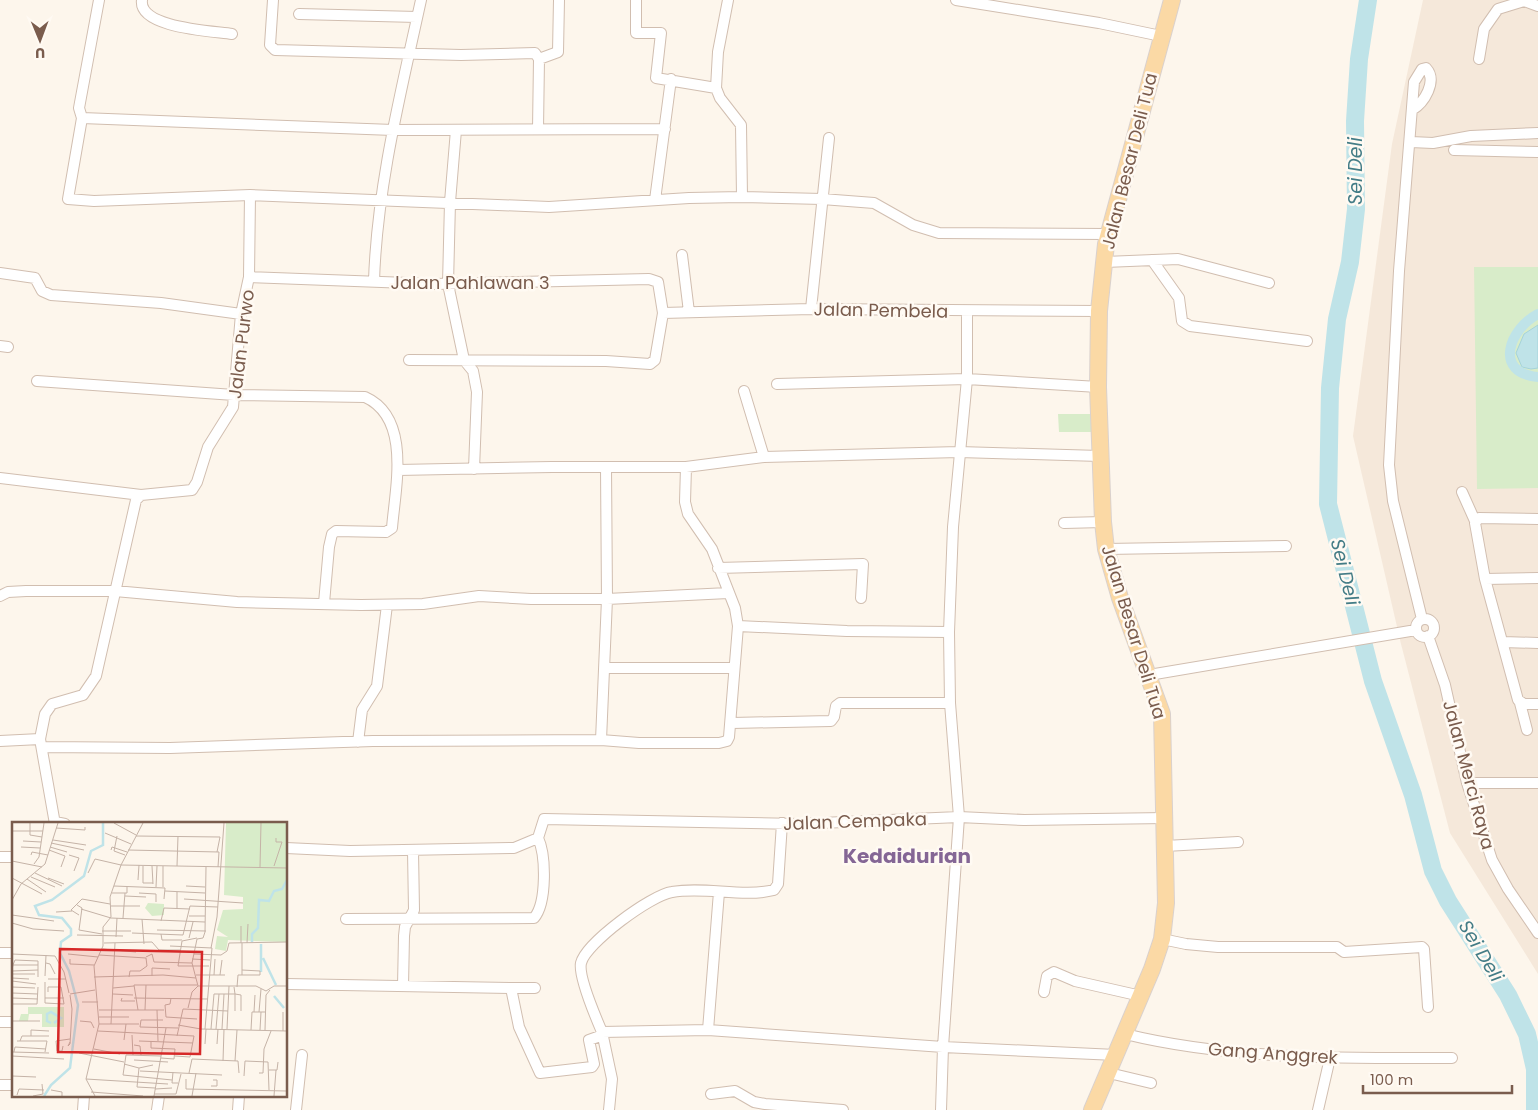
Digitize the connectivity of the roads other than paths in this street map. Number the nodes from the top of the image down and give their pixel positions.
1 (99, 0) edge
2 (142, 0) edge
3 (273, 0) edge
4 (421, 0) edge
5 (559, 0) edge
6 (636, 0) edge
7 (728, 0) edge
8 (956, 0) edge
9 (1172, 0) edge
10 (1538, 6) edge
11 (298, 14) dead end
12 (417, 17) junction
13 (232, 34) dead end
14 (1161, 36) junction
15 (410, 54) junction
16 (539, 58) junction
17 (1479, 59) dead end
18 (671, 80) junction
19 (716, 88) junction
20 (1412, 110) dead end
21 (82, 118) junction
22 (665, 129) junction
23 (393, 130) junction
24 (456, 130) junction
25 (538, 130) junction
26 (1538, 133) edge
27 (1483, 136) junction
28 (829, 138) dead end
29 (1411, 142) junction
30 (1454, 150) dead end
31 (1483, 151) junction
32 (1538, 152) edge
33 (250, 195) junction
34 (742, 196) junction
35 (822, 199) junction
36 (655, 200) junction
37 (381, 202) junction
38 (450, 202) junction
39 (1108, 234) junction
40 (682, 255) dead end
41 (1152, 260) junction
42 (1105, 262) junction
43 (0, 273) edge
44 (249, 277) junction
45 (374, 281) junction
46 (1269, 282) dead end
47 (448, 284) junction
48 (811, 309) junction
49 (1098, 311) junction
50 (689, 312) junction
51 (967, 312) junction
52 (663, 313) junction
53 (241, 314) junction
54 (1307, 340) dead end
55 (410, 360) dead end
56 (464, 360) junction
57 (967, 378) junction
58 (37, 381) dead end
59 (777, 384) dead end
60 (1098, 387) junction
61 (744, 392) dead end
62 (234, 395) junction
63 (959, 452) junction
64 (1100, 456) junction
65 (764, 457) junction
66 (606, 466) junction
67 (686, 468) junction
68 (474, 469) junction
69 (398, 470) junction
70 (0, 478) edge
71 (1462, 492) dead end
72 (141, 494) junction
73 (1538, 518) edge
74 (1475, 521) junction
75 (1103, 522) junction
76 (1064, 523) dead end
77 (1286, 546) dead end
78 (1106, 549) junction
79 (718, 568) junction
80 (1538, 578) edge
81 (1485, 579) junction
82 (115, 591) junction
83 (728, 593) junction
84 (0, 596) edge
85 (607, 598) junction
86 (861, 598) dead end
87 (324, 603) junction
88 (387, 605) junction
89 (1422, 620) junction
90 (738, 626) junction
91 (1416, 630) junction
92 (949, 632) junction
93 (1428, 636) junction
94 (1502, 642) junction
95 (1538, 643) edge
96 (604, 668) junction
97 (734, 668) junction
98 (1149, 675) junction
99 (950, 703) junction
100 (1520, 703) junction
101 (1538, 704) edge
102 (732, 723) junction
103 (1527, 730) dead end
104 (601, 740) junction
105 (0, 741) edge
106 (358, 742) junction
107 (41, 743) junction
108 (1467, 783) junction
109 (1538, 783) edge
110 (959, 817) junction
111 (1166, 818) junction
112 (58, 822) edge
113 (782, 823) junction
114 (538, 838) junction
115 (1238, 842) dead end
116 (1165, 846) junction
117 (288, 848) edge
118 (413, 851) junction
119 (719, 892) junction
120 (411, 917) junction
121 (346, 920) dead end
122 (1538, 933) edge
123 (1162, 939) junction
124 (288, 984) edge
125 (403, 986) junction
126 (511, 988) junction
127 (535, 988) dead end
128 (1044, 992) dead end
129 (1140, 996) junction
130 (1428, 1007) dead end
131 (708, 1030) junction
132 (602, 1033) junction
133 (1125, 1034) junction
134 (943, 1047) junction
135 (302, 1055) dead end
136 (1116, 1055) junction
137 (1330, 1058) junction
138 (1452, 1058) dead end
139 (1108, 1073) junction
140 (1151, 1083) dead end
141 (711, 1094) dead end
142 (296, 1110) edge
143 (609, 1110) edge
144 (843, 1110) edge
145 (941, 1110) edge
146 (1092, 1110) edge
147 (1318, 1110) edge

1 - 21 street
2 - 13 street
3 - 15 street
4 - 12 street
5 - 16 street
6 - 18 street
7 - 19 street
8 - 14 street
9 - 14 main road, Jalan Besar Deli Tua
10 - 17 street
11 - 12 street
12 - 15 street
14 - 39 main road, Jalan Besar Deli Tua
15 - 16 street
15 - 23 street
16 - 25 street
18 - 19 street
18 - 22 street
19 - 34 street
20 - 29 street
21 - 23 street
21 - 33 street
22 - 25 street
22 - 36 street
23 - 24 street
23 - 37 street
24 - 25 street
24 - 38 street
26 - 27 street
27 - 29 street
27 - 31 street
28 - 35 street
29 - 89 street
30 - 31 street
31 - 32 street
33 - 37 street
33 - 44 street, Jalan Purwo
34 - 35 street
34 - 36 street
35 - 39 street
35 - 48 street
36 - 38 street
37 - 38 street
37 - 45 street
38 - 47 street
39 - 42 main road, Jalan Besar Deli Tua
40 - 50 street
41 - 42 street
41 - 46 street
41 - 54 street
42 - 49 main road, Jalan Besar Deli Tua
43 - 53 street
44 - 45 street, Jalan Pahlawan 3
44 - 53 street, Jalan Purwo
45 - 47 street, Jalan Pahlawan 3
47 - 52 street, Jalan Pahlawan 3
47 - 56 street
48 - 50 street, Jalan Pembela
48 - 51 street, Jalan Pembela
49 - 51 street, Jalan Pembela
49 - 60 main road, Jalan Besar Deli Tua
50 - 52 street, Jalan Pembela
51 - 57 street
52 - 56 street
53 - 62 street, Jalan Purwo
55 - 56 street
56 - 68 street
57 - 59 street
57 - 60 street
57 - 63 street
58 - 62 street
60 - 64 main road, Jalan Besar Deli Tua
61 - 65 street
62 - 69 street
62 - 72 street, Jalan Purwo
63 - 64 street
63 - 65 street
63 - 92 street
64 - 75 main road, Jalan Besar Deli Tua
65 - 67 street
66 - 67 street
66 - 68 street
66 - 85 street
67 - 79 street
68 - 69 street
69 - 87 street
70 - 72 street
71 - 74 street
72 - 82 street
73 - 74 street
74 - 81 street
75 - 76 street
75 - 78 main road, Jalan Besar Deli Tua
77 - 78 street
78 - 98 main road, Jalan Besar Deli Tua
79 - 83 street
79 - 86 street
80 - 81 street
81 - 94 street
82 - 84 street
82 - 87 street
82 - 107 street
83 - 85 street
83 - 90 street
85 - 88 street
85 - 96 street
87 - 88 street
88 - 106 street
89 - 91 street
89 - 93 street
90 - 92 street
90 - 97 street
91 - 93 street
91 - 98 street
92 - 99 street
93 - 108 street, Jalan Merci Raya
94 - 95 street
94 - 100 street
96 - 97 street
96 - 104 street
97 - 102 street
98 - 111 main road, Jalan Besar Deli Tua
99 - 102 street
99 - 110 street
100 - 101 street
100 - 103 street
102 - 104 street
104 - 106 street
105 - 107 street
106 - 107 street
107 - 112 street
108 - 109 street
108 - 122 street, Jalan Merci Raya
110 - 111 street, Jalan Cempaka
110 - 113 street, Jalan Cempaka
110 - 134 street
111 - 116 main road, Jalan Besar Deli Tua
113 - 114 street, Jalan Cempaka
113 - 119 street
114 - 118 street
114 - 120 street
115 - 116 street
116 - 123 main road, Jalan Besar Deli Tua
117 - 118 street
118 - 120 street
119 - 131 street
119 - 132 street
120 - 121 street
120 - 125 street
123 - 129 main road, Jalan Besar Deli Tua
123 - 130 street
124 - 125 street
125 - 126 street
126 - 127 street
126 - 132 street
128 - 129 street
129 - 133 main road, Jalan Besar Deli Tua
131 - 132 street
131 - 134 street
132 - 143 street
133 - 136 main road, Jalan Besar Deli Tua
133 - 137 street, Gang Anggrek
134 - 136 street
134 - 145 street
135 - 142 street
136 - 139 main road, Jalan Besar Deli Tua
137 - 138 street, Gang Anggrek
137 - 147 street
139 - 140 street
139 - 146 main road, Jalan Besar Deli Tua
141 - 144 street

